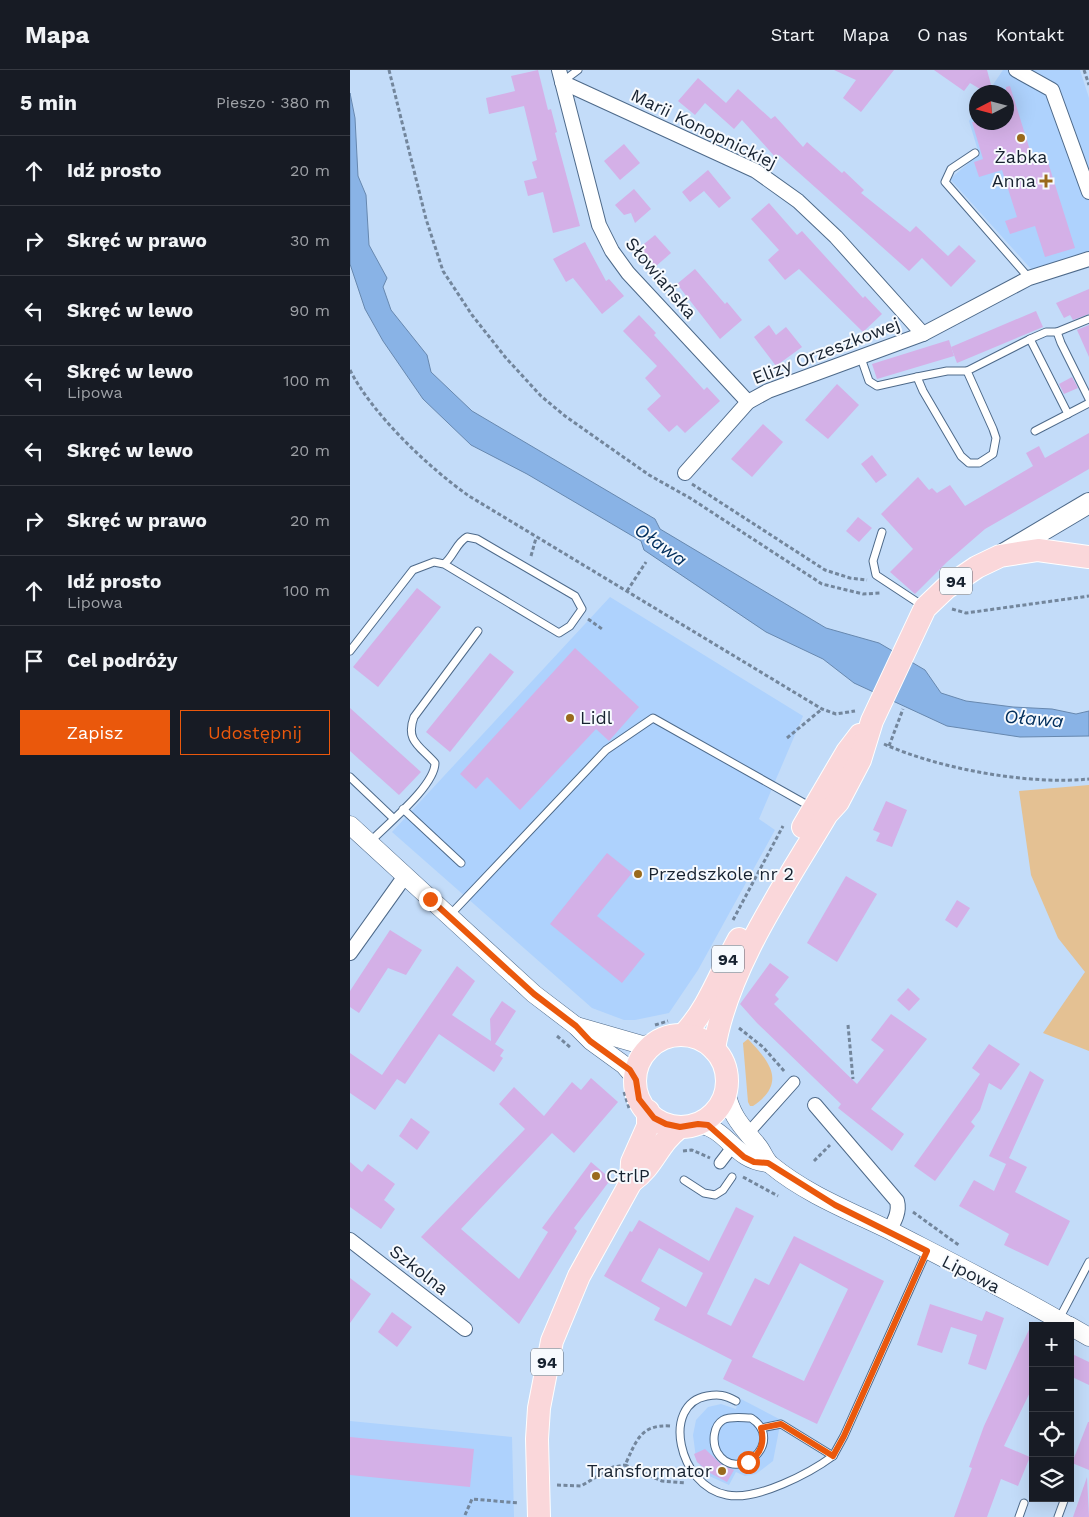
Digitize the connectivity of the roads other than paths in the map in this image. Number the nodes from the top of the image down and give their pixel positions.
1 (578, 70) edge
2 (1016, 70) edge
3 (560, 76) edge
4 (975, 153) dead end
5 (1089, 192) edge
6 (1089, 259) edge
7 (1028, 278) junction
8 (1089, 319) edge
9 (1057, 332) junction
10 (923, 334) junction
11 (1030, 339) junction
12 (860, 358) junction
13 (967, 371) junction
14 (917, 377) junction
15 (1089, 399) edge
16 (748, 402) junction
17 (1089, 403) edge
18 (1068, 414) junction
19 (1035, 431) dead end
20 (687, 477) road end
21 (1089, 503) edge
22 (882, 532) dead end
23 (1000, 556) junction
24 (1089, 557) edge
25 (444, 564) junction
26 (922, 612) junction
27 (478, 630) dead end
28 (350, 651) edge
29 (350, 777) edge
30 (403, 809) junction
31 (820, 811) junction
32 (393, 818) junction
33 (350, 825) edge
34 (369, 843) junction
35 (461, 863) dead end
36 (405, 876) junction
37 (449, 916) junction
38 (350, 953) edge
39 (576, 1026) junction
40 (683, 1035) junction
41 (656, 1043) junction
42 (714, 1050) junction
43 (636, 1080) junction
44 (794, 1082) road end
45 (726, 1092) junction
46 (815, 1105) dead end
47 (648, 1111) junction
48 (689, 1125) junction
49 (751, 1130) dead end
50 (730, 1150) dead end
51 (720, 1163) dead end
52 (768, 1163) junction
53 (732, 1177) dead end
54 (684, 1180) dead end
55 (631, 1182) junction
56 (889, 1231) junction
57 (350, 1240) edge
58 (927, 1251) junction
59 (1089, 1262) edge
60 (1062, 1322) edge
61 (1067, 1322) edge
62 (465, 1329) dead end
63 (1074, 1329) edge
64 (1089, 1337) edge
65 (736, 1401) dead end
66 (761, 1428) junction
67 (833, 1456) junction
68 (1024, 1502) dead end
69 (1064, 1502) edge
70 (540, 1517) edge
71 (1019, 1517) edge
72 (1058, 1517) edge

1 - 3 lane
2 - 5 street
3 - 10 street, Marii Konopnickiej
3 - 16 street, Słowiańska
4 - 7 lane
6 - 7 street, Elizy Orzeszkowej
7 - 10 street, Elizy Orzeszkowej
8 - 9 lane
9 - 11 lane
9 - 15 lane
10 - 12 street, Elizy Orzeszkowej
11 - 13 lane
11 - 18 lane
12 - 14 lane
12 - 16 street, Elizy Orzeszkowej
13 - 14 lane
13 - 14 lane
16 - 20 street, Elizy Orzeszkowej
17 - 18 lane
18 - 19 lane
21 - 23 main road
22 - 26 lane
23 - 24 main road, 94
23 - 26 main road, 94
25 - 25 lane
25 - 28 lane
26 - 31 main road, 94
27 - 30 lane
29 - 32 lane
30 - 32 lane
30 - 35 lane
31 - 37 lane
31 - 40 main road, 94
31 - 42 main road, 94
32 - 34 lane
33 - 34 street
34 - 36 street
36 - 37 street
36 - 38 street
37 - 39 street
39 - 41 street
39 - 43 street
40 - 41 main road
40 - 42 main road
41 - 43 main road
42 - 45 main road
43 - 47 main road
44 - 49 street
45 - 48 main road, 94
45 - 52 street, Lipowa
46 - 56 street
47 - 48 main road
47 - 55 main road, 94
48 - 52 street, Lipowa
48 - 55 main road, 94
50 - 51 street
52 - 56 street, Lipowa
53 - 54 lane
55 - 70 main road, 94
56 - 58 street, Lipowa
57 - 62 street, Szkolna
58 - 60 street, Lipowa
58 - 67 lane
59 - 61 lane
63 - 64 street, Lipowa
65 - 67 lane
66 - 66 lane
66 - 67 lane
68 - 71 lane
69 - 72 lane

